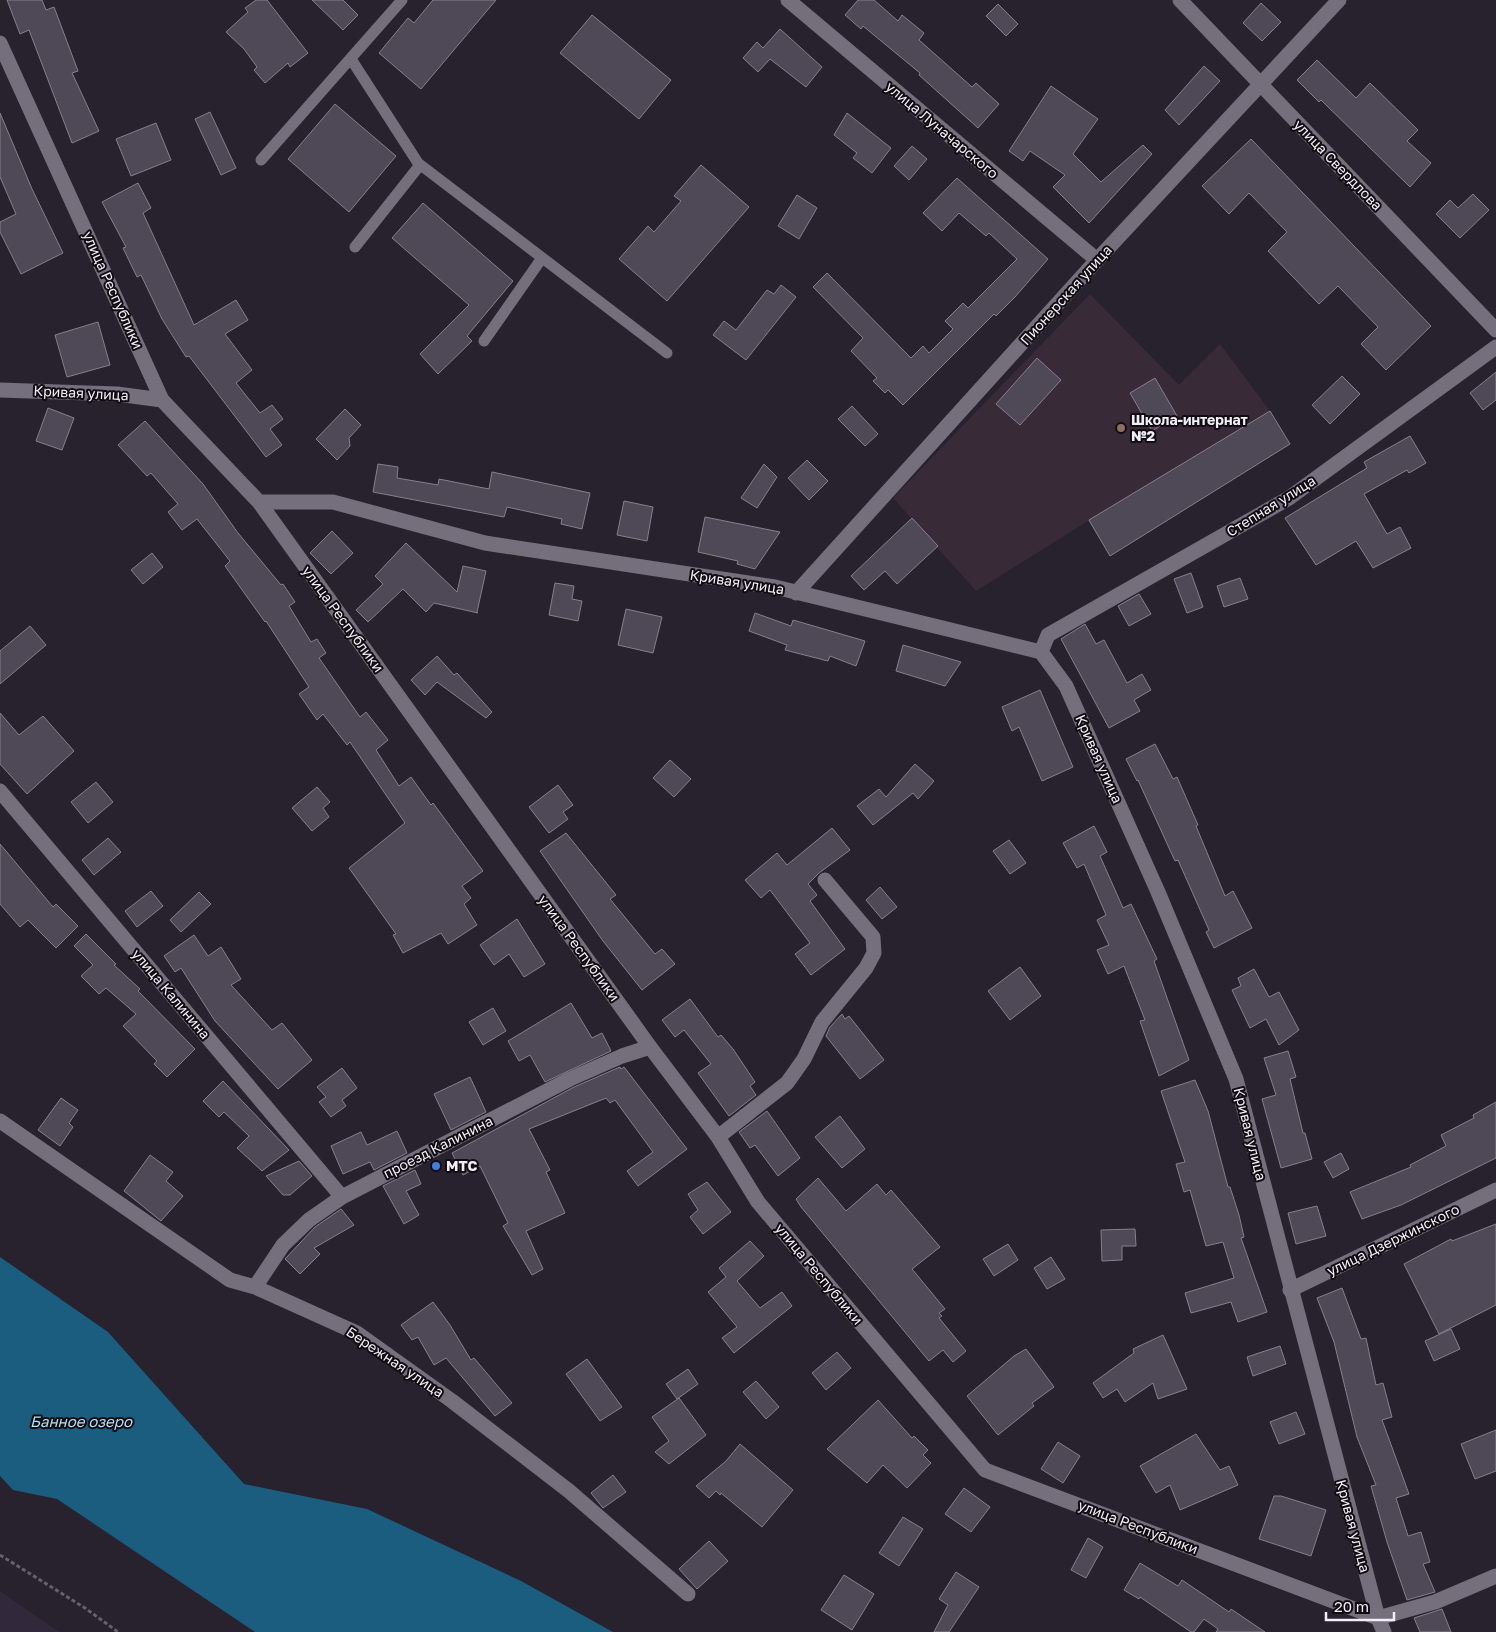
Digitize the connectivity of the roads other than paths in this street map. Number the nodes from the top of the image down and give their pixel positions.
1 (402, 0) edge
2 (788, 0) edge
3 (1180, 0) edge
4 (1339, 0) edge
5 (0, 43) edge
6 (351, 59) junction
7 (1261, 85) junction
8 (261, 160) dead end
9 (420, 165) junction
10 (355, 247) dead end
11 (542, 258) junction
12 (1097, 260) junction
13 (1496, 330) edge
14 (484, 341) dead end
15 (1496, 347) edge
16 (667, 353) dead end
17 (0, 390) edge
18 (162, 400) junction
19 (259, 502) junction
20 (796, 593) junction
21 (1041, 652) junction
22 (0, 791) edge
23 (825, 880) dead end
24 (650, 1047) junction
25 (0, 1121) edge
26 (718, 1137) junction
27 (1496, 1190) edge
28 (342, 1197) junction
29 (255, 1287) junction
30 (1290, 1290) junction
31 (1496, 1576) edge
32 (688, 1594) dead end
33 (1381, 1625) edge

1 - 6 lane
2 - 12 street, улица Луначарского
3 - 7 street, улица Свердлова
4 - 7 street, Пионерская улица
5 - 18 street, улица Республики
6 - 8 lane
6 - 9 lane
7 - 12 street, Пионерская улица
7 - 13 street, улица Свердлова
9 - 10 lane
9 - 11 lane
11 - 14 lane
11 - 16 lane
12 - 20 street, Пионерская улица
15 - 21 street, Степная улица
17 - 18 street, Кривая улица
18 - 19 street, улица Республики
19 - 20 street, Кривая улица
19 - 24 street, улица Республики
20 - 21 street, Кривая улица
21 - 30 street, Кривая улица
22 - 28 street, улица Калинина
23 - 26 street
24 - 26 street, улица Республики
24 - 28 street, проезд Калинина
25 - 29 street, Бережная улица
26 - 33 street, улица Республики
27 - 30 street, улица Дзержинского
28 - 29 street, проезд Калинина
29 - 32 street, Бережная улица
30 - 33 street, Кривая улица
31 - 33 street

